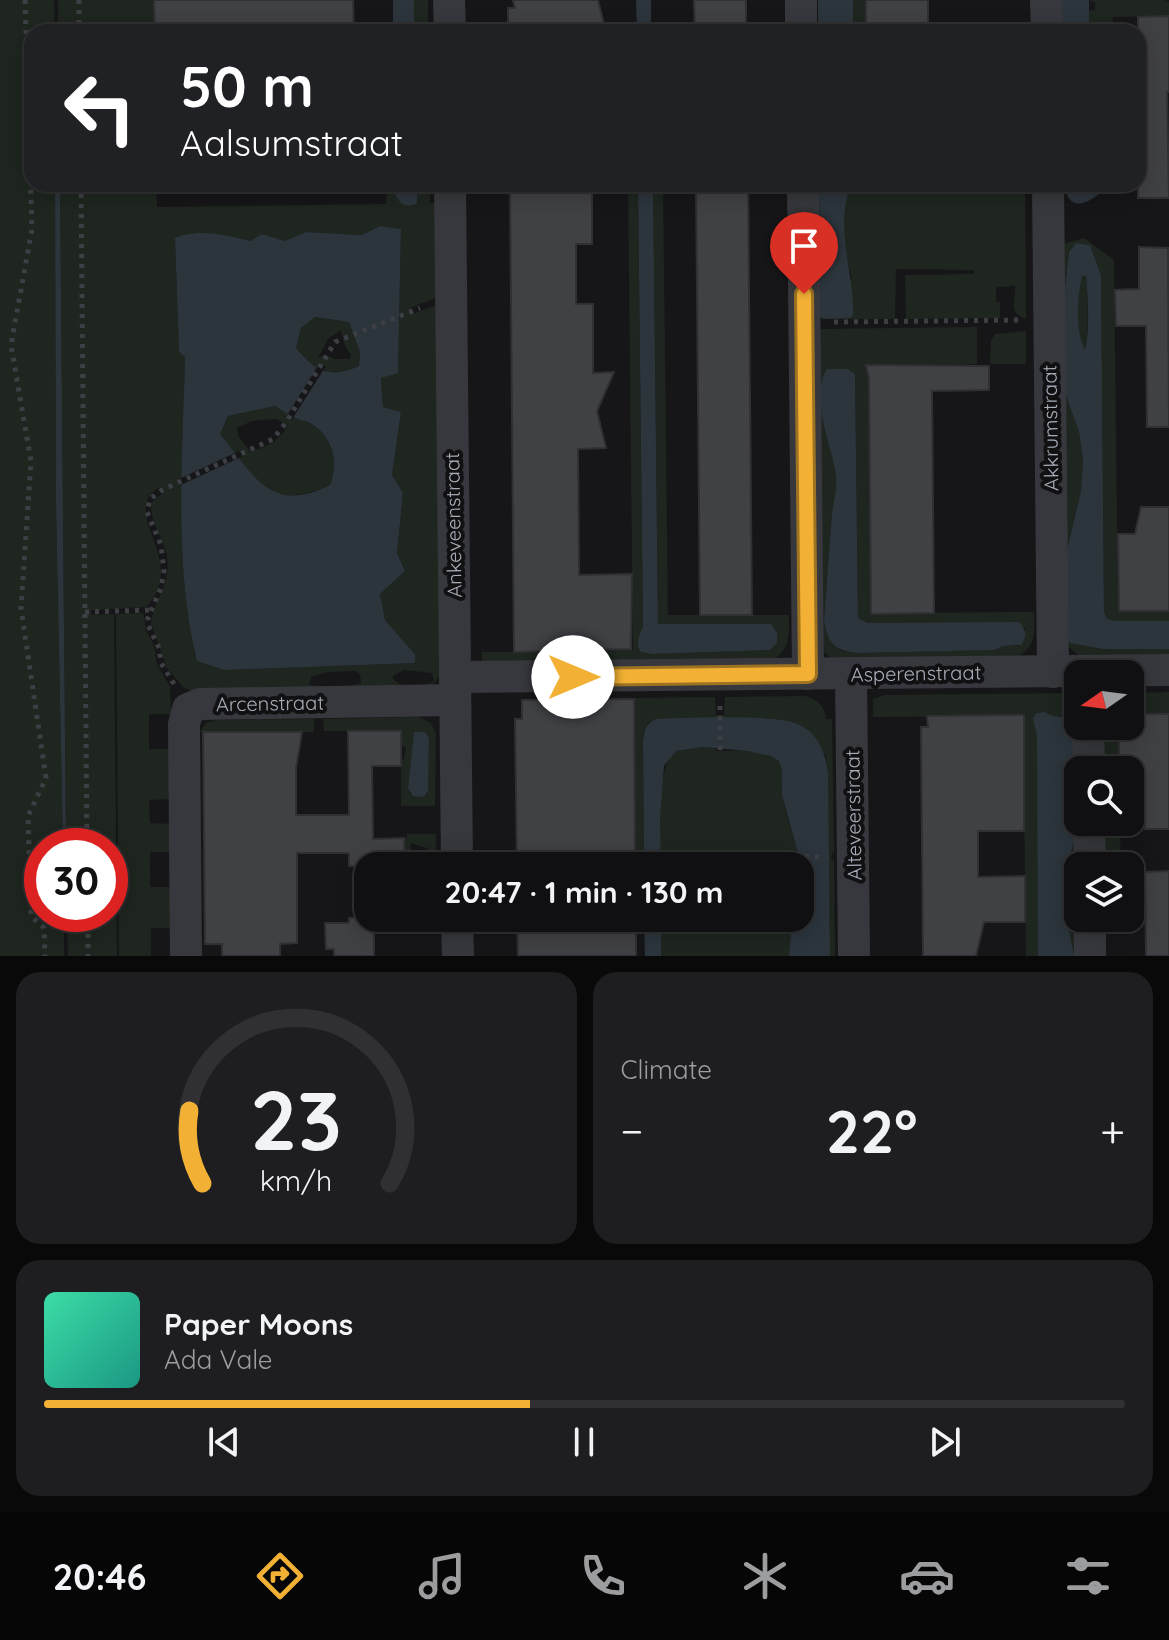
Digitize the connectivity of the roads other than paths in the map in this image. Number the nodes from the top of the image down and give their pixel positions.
1 (449, 0) edge
2 (801, 0) edge
3 (1046, 0) edge
4 (450, 24) edge
5 (801, 24) edge
6 (1047, 24) edge
7 (450, 192) edge
8 (803, 192) edge
9 (1048, 192) edge
10 (1169, 670) edge
11 (1144, 671) edge
12 (1053, 672) junction
13 (1064, 672) edge
14 (808, 674) junction
15 (851, 674) junction
16 (455, 688) junction
17 (457, 852) edge
18 (457, 932) edge
19 (1090, 932) edge
20 (186, 956) edge
21 (458, 956) edge
22 (854, 956) edge
23 (1090, 956) edge

1 - 4 street
2 - 5 street
3 - 6 street
7 - 16 street, Ankeveenstraat
8 - 14 street
9 - 12 street, Akkrumstraat
10 - 11 street, Asperenstraat
12 - 13 street, Asperenstraat
12 - 15 street, Asperenstraat
14 - 15 street, Asperenstraat
14 - 16 street, Asperenstraat
15 - 22 street, Alteveerstraat
16 - 17 street, Ankeveenstraat
16 - 20 street, Arcenstraat
18 - 21 street
19 - 23 street

